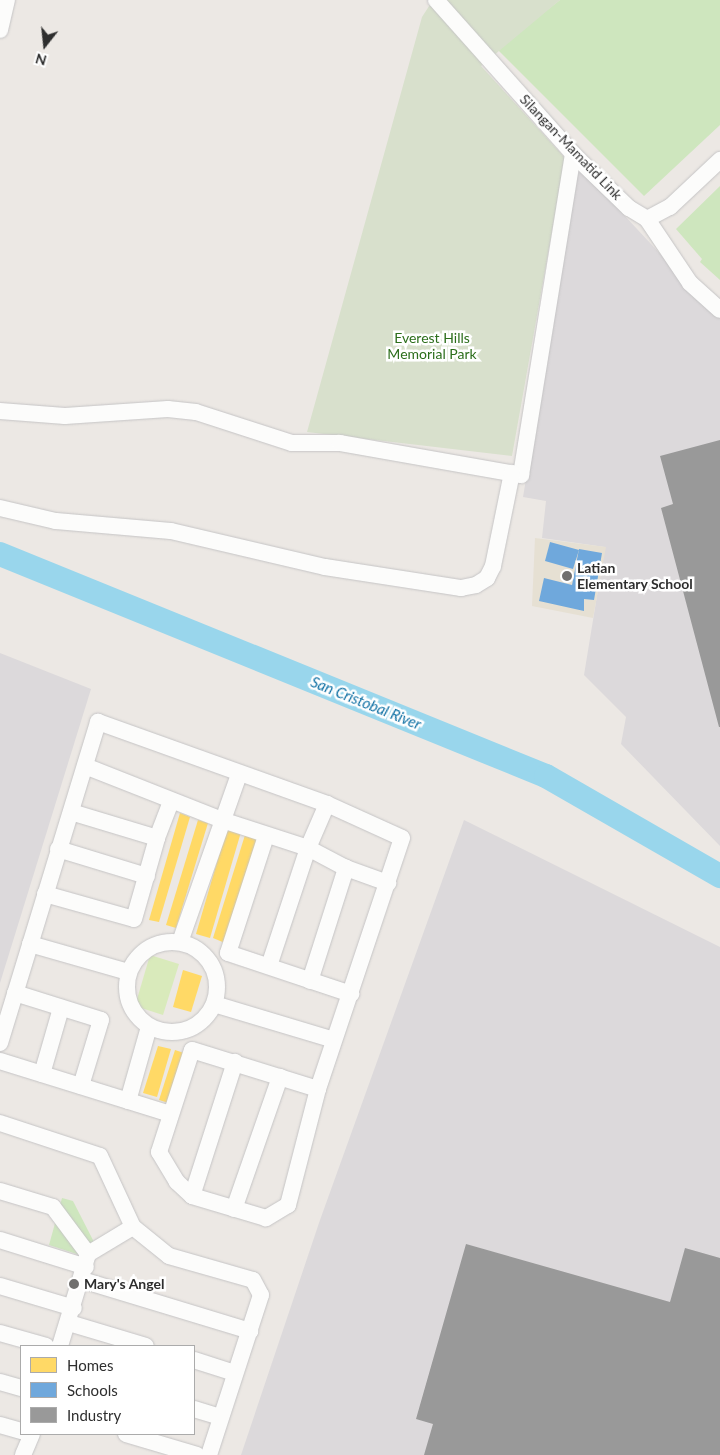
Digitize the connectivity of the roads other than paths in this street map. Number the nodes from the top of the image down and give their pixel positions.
1 (6, 0) edge
2 (436, 0) edge
3 (0, 30) edge
4 (573, 154) junction
5 (720, 160) edge
6 (647, 219) junction
7 (720, 310) edge
8 (0, 411) edge
9 (512, 473) junction
10 (0, 508) edge
11 (85, 766) junction
12 (239, 774) junction
13 (171, 801) junction
14 (327, 804) junction
15 (71, 812) junction
16 (222, 820) junction
17 (266, 836) junction
18 (156, 838) junction
19 (308, 848) junction
20 (58, 849) junction
21 (346, 868) junction
22 (147, 876) junction
23 (388, 882) junction
24 (45, 894) junction
25 (180, 942) junction
26 (30, 944) junction
27 (269, 966) junction
28 (128, 972) junction
29 (310, 981) junction
30 (15, 993) junction
31 (352, 994) junction
32 (214, 1004) junction
33 (62, 1008) junction
34 (149, 1027) junction
35 (334, 1040) junction
36 (0, 1044) edge
37 (0, 1061) edge
38 (235, 1062) junction
39 (42, 1074) junction
40 (280, 1077) junction
41 (81, 1086) junction
42 (318, 1089) junction
43 (128, 1101) junction
44 (170, 1114) junction
45 (0, 1123) edge
46 (0, 1191) edge
47 (192, 1196) junction
48 (234, 1209) junction
49 (133, 1227) junction
50 (0, 1240) edge
51 (85, 1267) junction
52 (0, 1286) edge
53 (71, 1316) junction
54 (250, 1331) junction
55 (0, 1333) edge
56 (42, 1345) edge
57 (60, 1345) edge
58 (144, 1345) edge
59 (195, 1360) edge
60 (235, 1373) junction
61 (0, 1382) edge
62 (20, 1388) edge
63 (195, 1409) edge
64 (220, 1417) junction
65 (0, 1425) edge
66 (20, 1431) edge
67 (31, 1435) edge
68 (129, 1435) edge
69 (23, 1455) edge
70 (197, 1455) edge
71 (208, 1455) edge

1 - 3 street
2 - 4 street, Silangan-Mamatid Link
4 - 6 street, Silangan-Mamatid Link
4 - 9 street
5 - 6 street
6 - 7 street, Silangan-Mamatid Link
8 - 9 street
9 - 10 street
11 - 12 street
11 - 13 street
11 - 15 street
12 - 14 street
12 - 16 street
13 - 16 street
13 - 18 street
14 - 19 street
14 - 23 street
15 - 18 street
15 - 20 street
16 - 17 street
16 - 25 street
17 - 19 street
17 - 27 street
18 - 22 street
19 - 21 street
19 - 27 street
20 - 22 street
20 - 24 street
21 - 23 street
21 - 29 street
22 - 24 street
23 - 31 street
24 - 26 street
25 - 28 street
25 - 32 street
26 - 28 street
26 - 30 street
27 - 29 street
28 - 34 street
29 - 31 street
30 - 33 street
30 - 36 street
31 - 35 street
32 - 34 street
32 - 35 street
33 - 39 street
33 - 41 street
34 - 43 street
35 - 42 street
37 - 39 street
38 - 40 street
38 - 44 street
38 - 47 street
39 - 41 street
40 - 42 street
40 - 48 street
41 - 43 street
42 - 48 street
43 - 44 street
44 - 47 street
45 - 49 street
46 - 51 street
47 - 48 street
49 - 51 street
49 - 54 street
50 - 51 street
51 - 53 street
51 - 54 street
52 - 53 street
53 - 57 street
53 - 58 street
54 - 60 street
55 - 56 street
59 - 60 street
60 - 64 street
61 - 62 street
63 - 64 street
64 - 71 street
65 - 66 street
67 - 69 street
68 - 70 street

